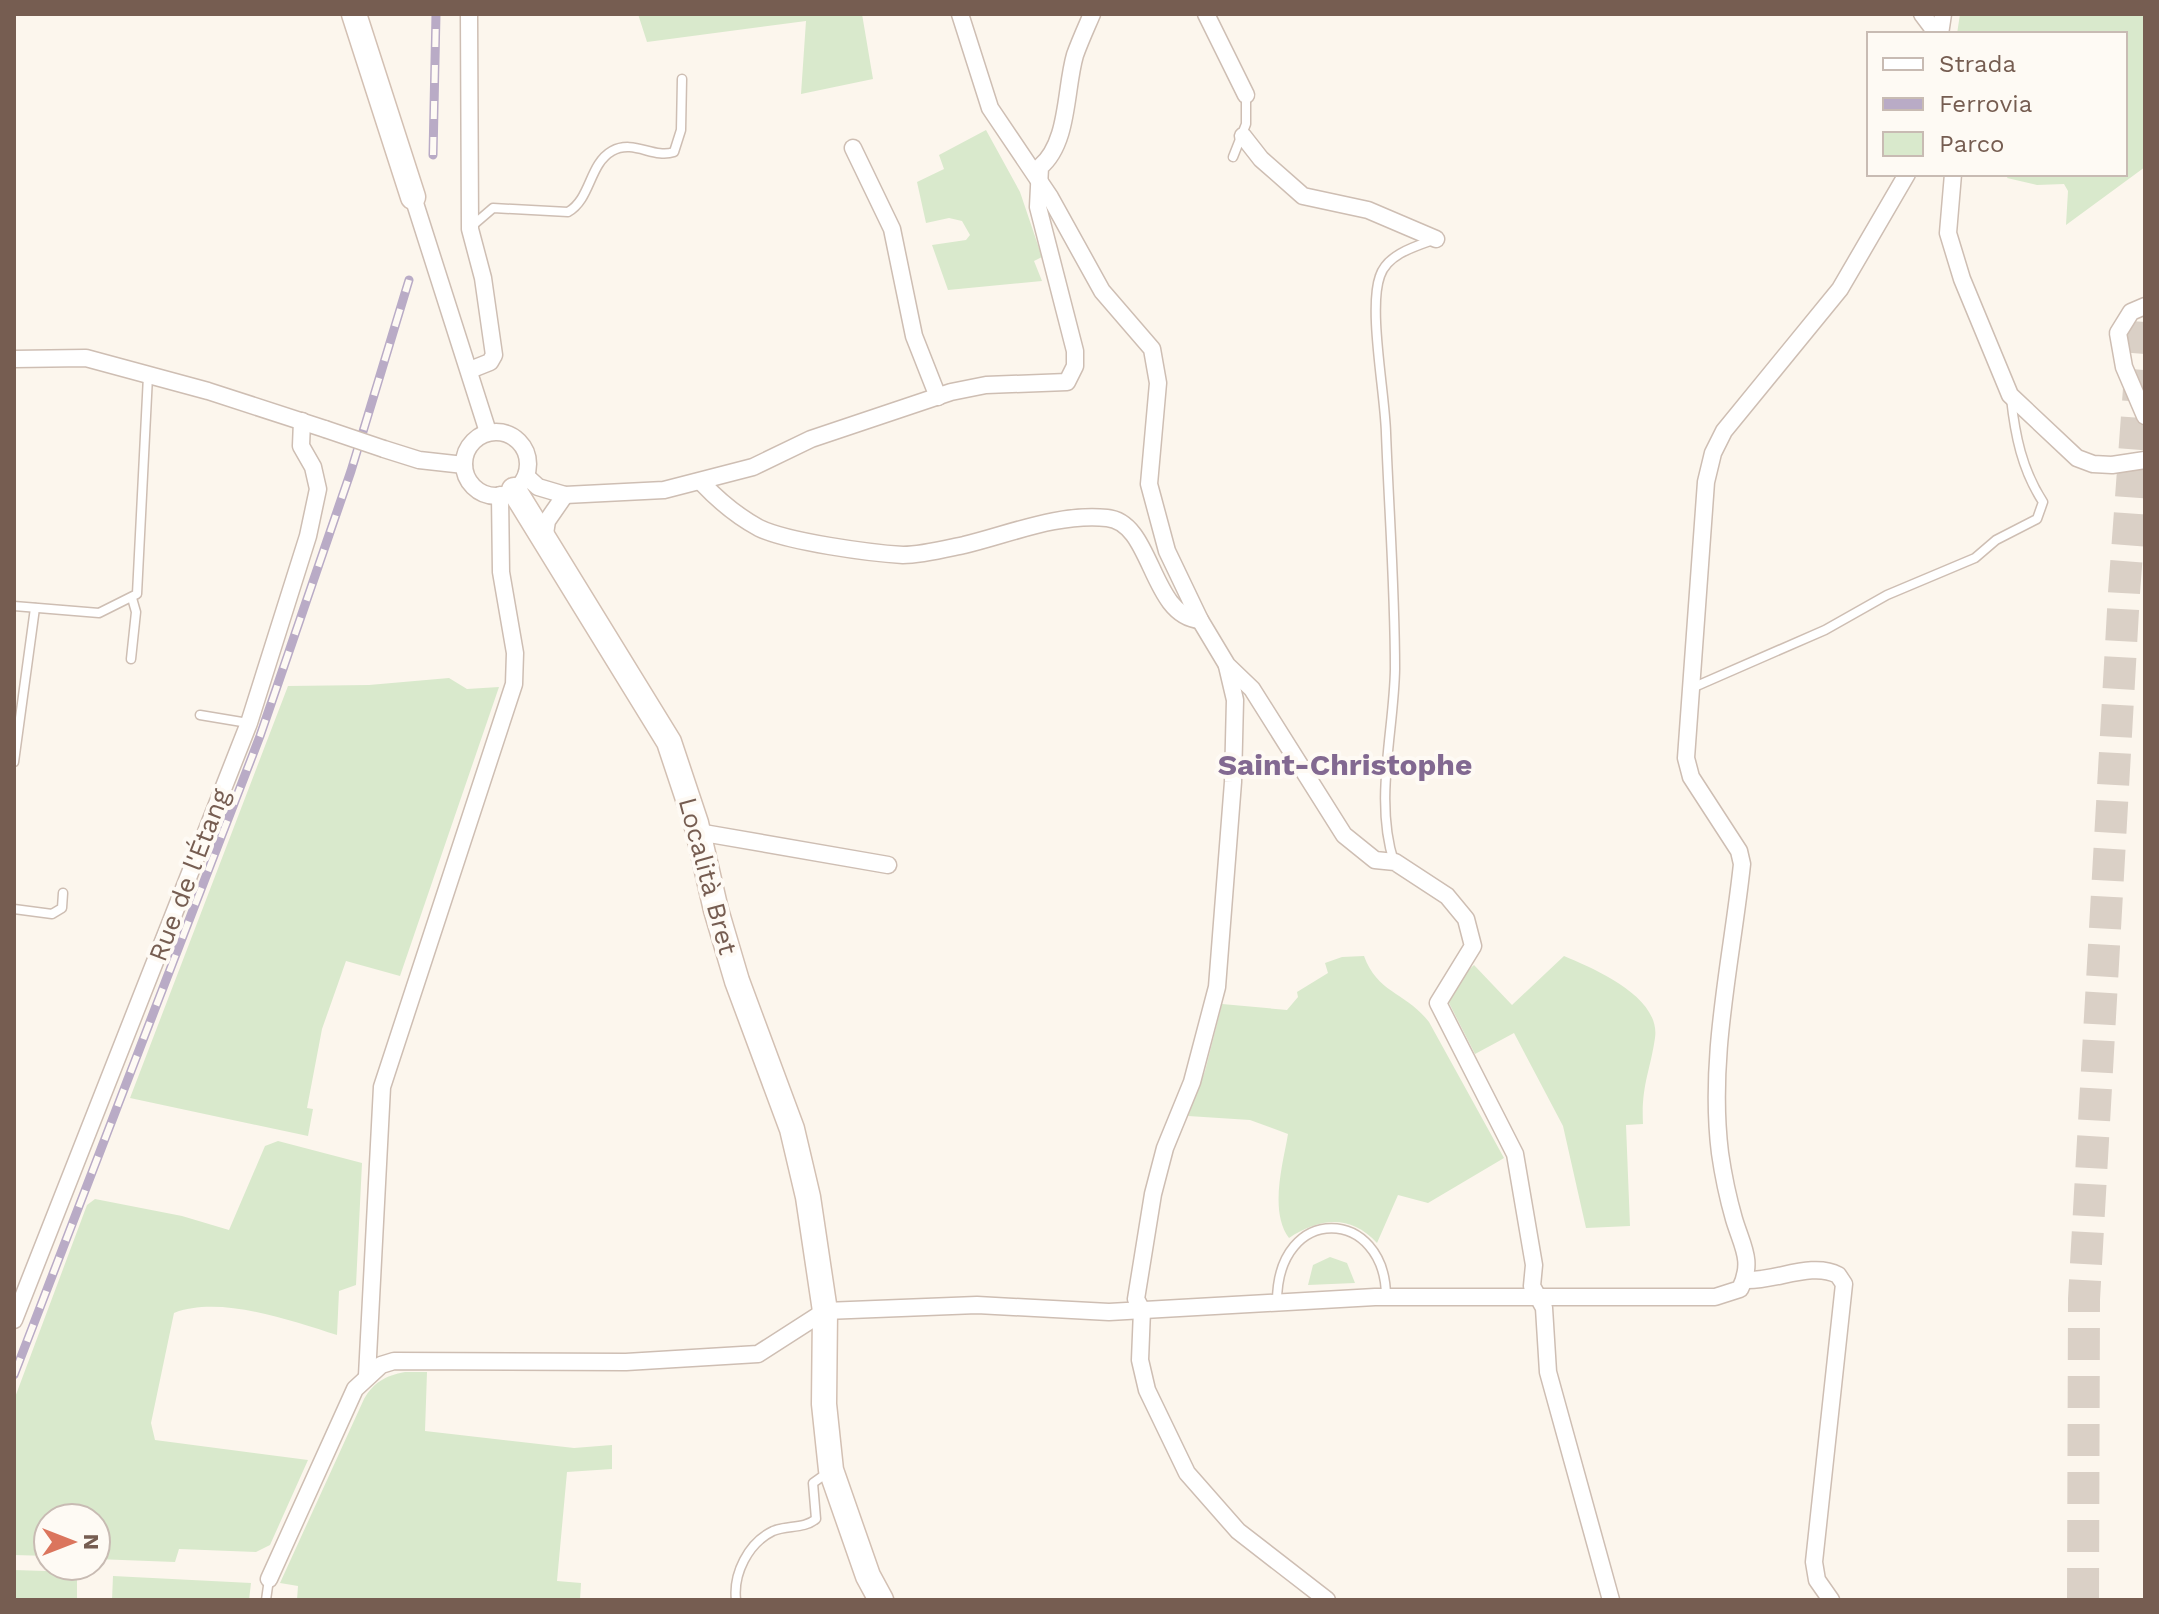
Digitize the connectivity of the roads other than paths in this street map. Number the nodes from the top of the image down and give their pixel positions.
1 (354, 14) edge
2 (469, 14) edge
3 (960, 14) edge
4 (1092, 14) edge
5 (1206, 14) edge
6 (1922, 14) edge
7 (1936, 32) edge
8 (682, 79) dead end
9 (1246, 95) joint
10 (1243, 136) junction
11 (853, 148) dead end
12 (1233, 157) dead end
13 (1906, 176) edge
14 (1953, 176) edge
15 (1038, 183) junction
16 (413, 197) joint
17 (470, 229) junction
18 (1436, 239) joint
19 (2145, 306) edge
20 (14, 359) edge
21 (470, 370) junction
22 (148, 376) junction
23 (2010, 395) junction
24 (938, 397) junction
25 (2145, 416) edge
26 (302, 421) junction
27 (488, 432) junction
28 (2145, 460) edge
29 (464, 465) junction
30 (702, 483) junction
31 (513, 487) junction
32 (565, 495) junction
33 (544, 542) junction
34 (132, 598) junction
35 (14, 606) edge
36 (35, 608) junction
37 (1200, 620) junction
38 (131, 659) dead end
39 (1227, 665) junction
40 (1692, 689) junction
41 (200, 715) dead end
42 (249, 723) junction
43 (14, 762) edge
44 (698, 832) junction
45 (1395, 862) junction
46 (888, 865) dead end
47 (63, 893) dead end
48 (14, 909) edge
49 (1745, 1280) junction
50 (1386, 1297) junction
51 (1539, 1297) junction
52 (824, 1302) junction
53 (1277, 1302) junction
54 (1142, 1310) junction
55 (14, 1320) edge
56 (367, 1376) junction
57 (831, 1470) junction
58 (269, 1579) joint
59 (266, 1600) edge
60 (736, 1600) edge
61 (881, 1600) edge
62 (1327, 1600) edge
63 (1611, 1600) edge
64 (1831, 1600) edge

1 - 16 street
2 - 17 street
3 - 15 street
4 - 15 street
5 - 9 street
6 - 7 street
8 - 17 lane
9 - 10 lane
10 - 12 lane
10 - 18 street
11 - 24 street
13 - 40 street
14 - 23 street
15 - 24 street
15 - 37 street
16 - 21 street
17 - 21 street
18 - 45 lane
19 - 25 street
20 - 22 street
21 - 27 street
22 - 26 street
22 - 34 lane
23 - 28 street
23 - 40 lane
24 - 30 street
26 - 29 street, bridge
26 - 42 street, Rue de l'Étang
27 - 29 street
27 - 31 street
29 - 31 street
30 - 32 street
30 - 37 street
31 - 32 street
31 - 33 street, Località Bret
31 - 56 street
32 - 33 street
33 - 44 street, Località Bret
34 - 36 lane
34 - 38 lane
35 - 36 lane
36 - 43 lane
37 - 39 street
39 - 45 street
39 - 54 street
40 - 49 street
41 - 42 lane
42 - 55 street, Rue de l'Étang
44 - 46 street
44 - 52 street, Località Bret
45 - 51 street
47 - 48 lane
49 - 51 street
49 - 64 street
50 - 51 street
50 - 53 street
50 - 53 lane
51 - 63 street
52 - 54 street
52 - 56 street
52 - 57 street, Località Bret
53 - 54 street
54 - 62 street
56 - 58 street
57 - 60 lane
57 - 61 street, Località Bret
58 - 59 lane

